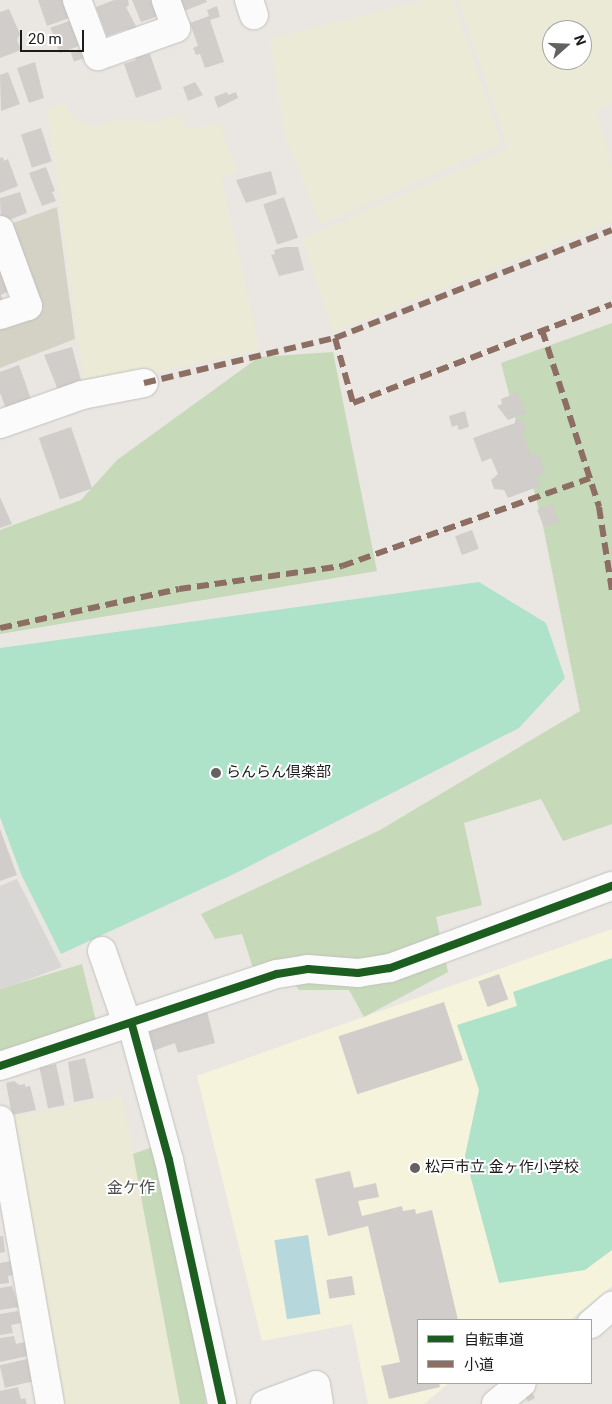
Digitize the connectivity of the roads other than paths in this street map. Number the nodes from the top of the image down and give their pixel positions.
1 (77, 0) edge
2 (166, 0) edge
3 (0, 230) edge
4 (0, 315) edge
5 (144, 383) dead end
6 (0, 424) edge
7 (612, 886) edge
8 (102, 951) dead end
9 (130, 1025) junction
10 (0, 1066) edge
11 (0, 1120) edge
12 (612, 1306) edge
13 (592, 1323) edge
14 (50, 1404) edge
15 (222, 1404) edge
16 (265, 1404) edge
17 (319, 1404) edge

1 - 2 street
3 - 4 street
5 - 6 street
7 - 9 street
8 - 9 street
9 - 10 street
9 - 15 street
11 - 14 street
12 - 13 street
16 - 17 street

